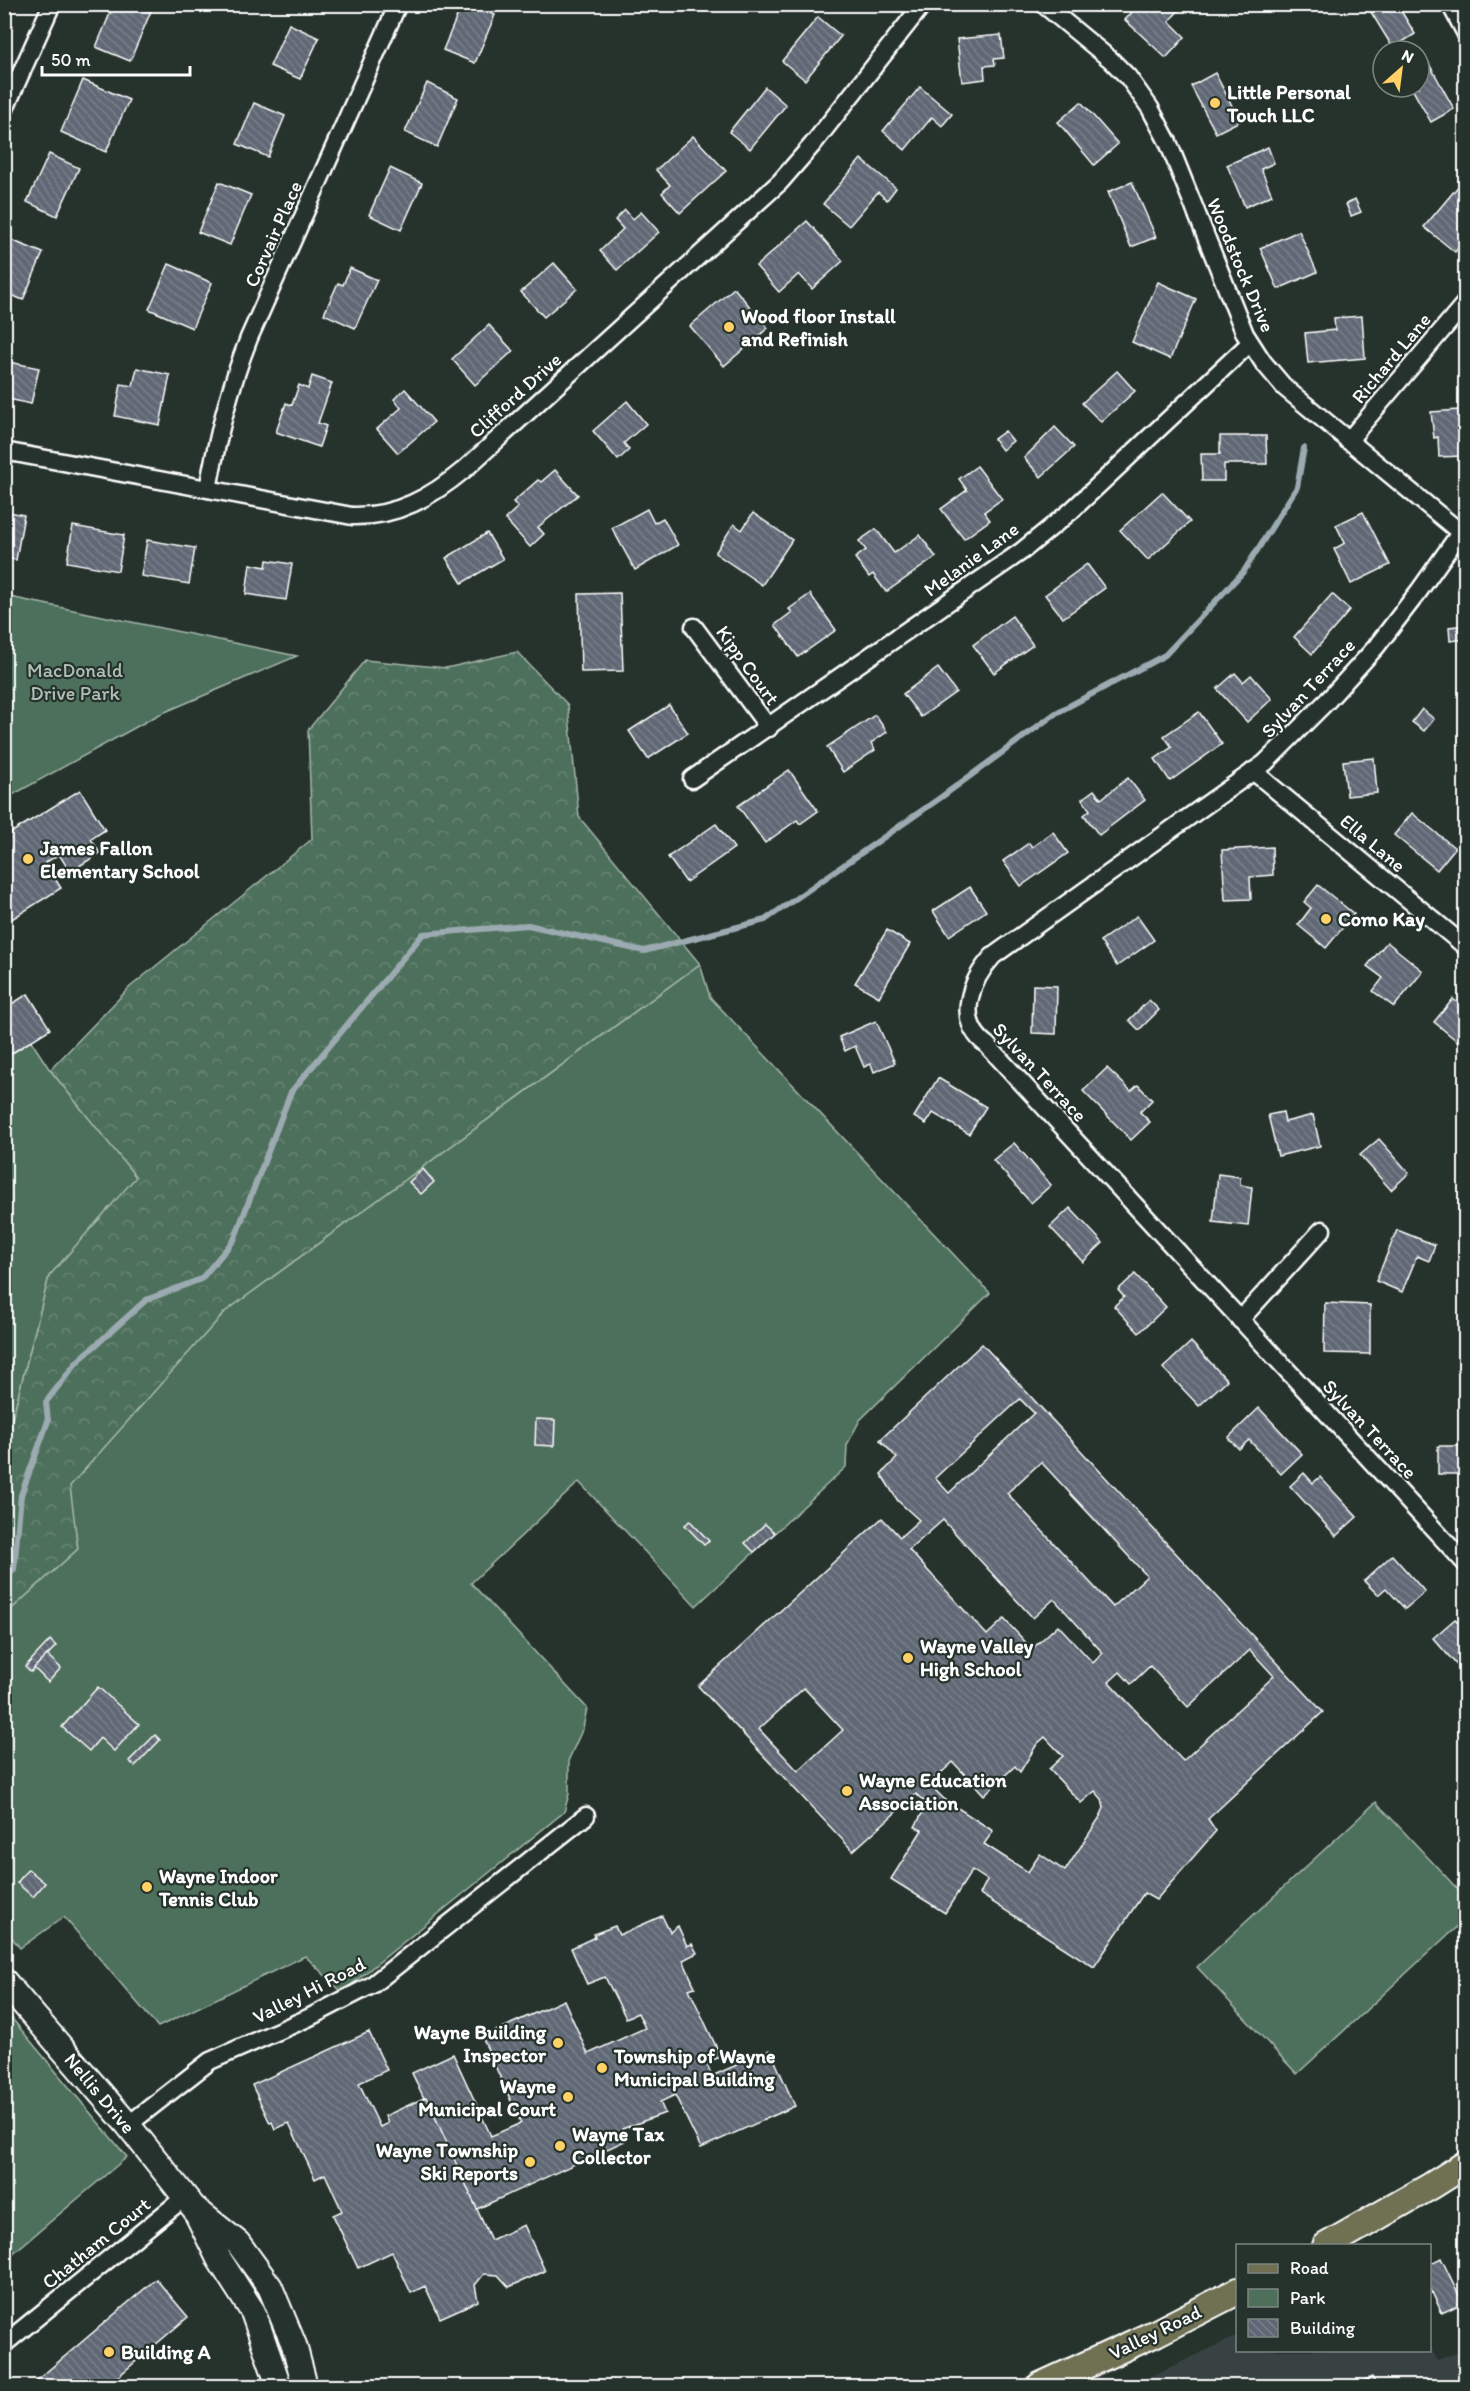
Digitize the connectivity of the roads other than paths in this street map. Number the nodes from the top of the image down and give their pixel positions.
1 (52, 4) edge
2 (398, 4) edge
3 (923, 4) edge
4 (1043, 4) edge
5 (1450, 4) edge
6 (1466, 34) edge
7 (4, 111) edge
8 (1466, 302) edge
9 (1250, 343) junction
10 (1348, 441) junction
11 (4, 451) edge
12 (208, 489) junction
13 (1463, 535) edge
14 (694, 627) dead end
15 (768, 728) junction
16 (1253, 771) junction
17 (692, 779) dead end
18 (1466, 947) edge
19 (1322, 1230) dead end
20 (1240, 1320) junction
21 (1459, 1545) edge
22 (1466, 1564) edge
23 (586, 1816) dead end
24 (4, 1981) edge
25 (128, 2125) junction
26 (1466, 2164) edge
27 (189, 2202) junction
28 (1330, 2244) edge
29 (1236, 2292) edge
30 (4, 2344) edge
31 (279, 2386) edge
32 (305, 2386) edge
33 (1040, 2386) edge

1 - 7 street
2 - 12 street, Corvair Place
3 - 12 street, Clifford Drive
4 - 9 street, Woodstock Drive
5 - 6 street
8 - 10 street, Richard Lane
9 - 10 street, Woodstock Drive
9 - 15 street, Melanie Lane
10 - 13 street, Woodstock Drive
11 - 12 street, Clifford Drive
13 - 16 street, Sylvan Terrace
14 - 15 street, Kipp Court
15 - 17 street, Melanie Lane
16 - 18 street, Ella Lane
16 - 20 street, Sylvan Terrace
19 - 20 street
20 - 21 street, Sylvan Terrace
21 - 22 street, Sylvan Terrace
23 - 25 street, Valley Hi Road
24 - 25 street, Nellis Drive
25 - 27 street, Nellis Drive
26 - 28 main road
27 - 30 street, Chatham Court
27 - 31 street, Nellis Drive
27 - 32 street, Nellis Drive
29 - 33 main road, Valley Road

